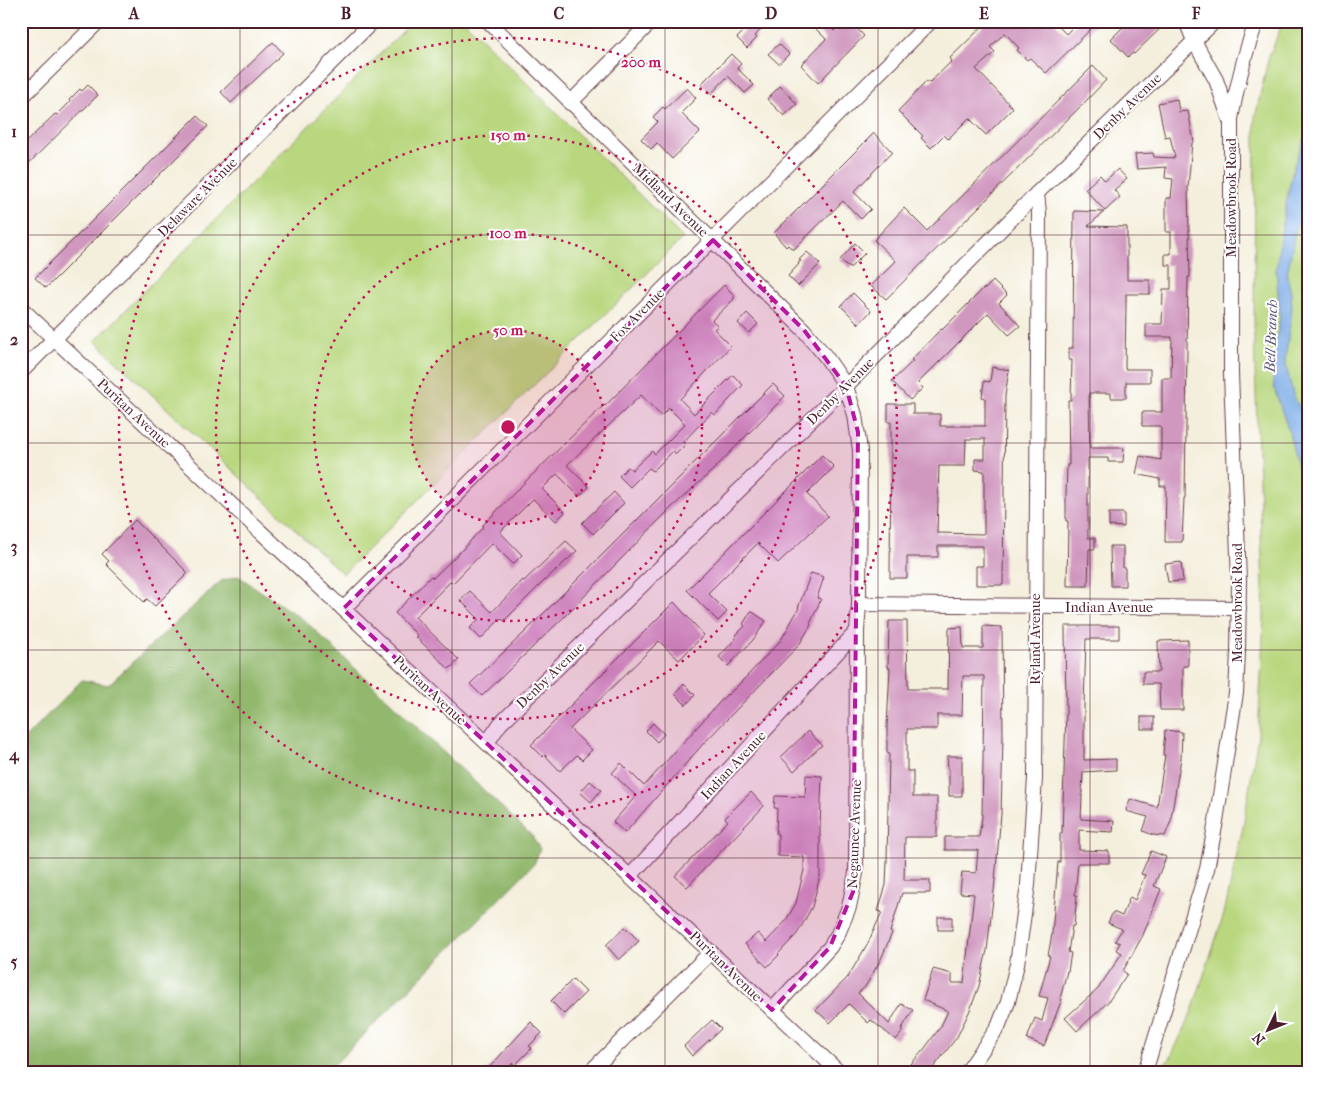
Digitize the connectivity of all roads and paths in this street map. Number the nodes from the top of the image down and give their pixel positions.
1 (99, 21) edge
2 (373, 21) edge
3 (488, 21) edge
4 (652, 21) edge
5 (931, 21) edge
6 (1186, 21) edge
7 (1215, 21) edge
8 (1257, 21) edge
9 (1194, 41) junction
10 (21, 98) edge
11 (570, 103) junction
12 (1231, 123) junction
13 (1037, 193) junction
14 (713, 240) junction
15 (21, 308) edge
16 (54, 339) junction
17 (21, 372) edge
18 (846, 386) junction
19 (858, 604) junction
20 (1035, 606) junction
21 (1239, 608) junction
22 (343, 609) junction
23 (857, 631) junction
24 (488, 743) junction
25 (630, 876) junction
26 (712, 952) junction
27 (772, 1010) junction
28 (590, 1072) edge
29 (839, 1072) edge
30 (967, 1072) edge
31 (1145, 1072) edge

1 - 10 street
2 - 16 street, Delaware Avenue
3 - 11 street, Midland Avenue
4 - 11 street
5 - 14 street, Fox Avenue
6 - 9 street, Meadowbrook Road
7 - 9 street
8 - 12 street, Meadowbrook Road
9 - 12 street, Meadowbrook Road
9 - 13 street, Denby Avenue
11 - 14 street, Midland Avenue
12 - 21 street, Meadowbrook Road
13 - 18 street, Denby Avenue
13 - 20 street, Ryland Avenue
14 - 18 street, Midland Avenue
14 - 22 street, Fox Avenue
15 - 16 street, Puritan Avenue
16 - 17 street, Delaware Avenue
16 - 22 street, Puritan Avenue
18 - 19 street
18 - 24 street, Denby Avenue
19 - 20 street, Indian Avenue
19 - 23 street, Negaunee Avenue
20 - 21 street, Indian Avenue
20 - 30 street, Ryland Avenue
21 - 31 street, Meadowbrook Road
22 - 24 street, Puritan Avenue
23 - 25 street, Indian Avenue
23 - 27 street, Negaunee Avenue
24 - 25 street, Puritan Avenue
25 - 26 street, Puritan Avenue
26 - 27 street, Puritan Avenue
26 - 28 street
27 - 29 street, Puritan Avenue

